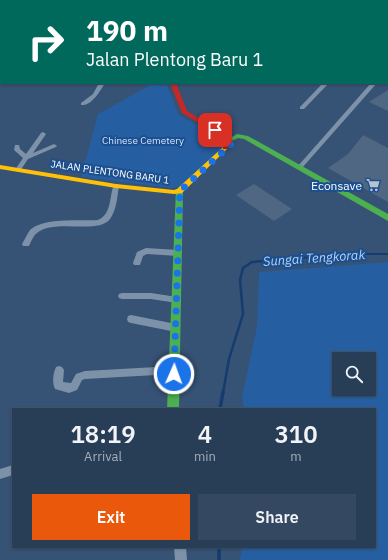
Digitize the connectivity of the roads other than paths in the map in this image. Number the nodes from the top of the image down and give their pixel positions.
1 (101, 84) edge
2 (173, 84) edge
3 (325, 84) edge
4 (373, 84) edge
5 (83, 104) dead end
6 (302, 108) dead end
7 (42, 134) dead end
8 (230, 140) junction
9 (17, 146) dead end
10 (54, 146) dead end
11 (26, 158) junction
12 (0, 167) edge
13 (300, 167) junction
14 (18, 170) junction
15 (116, 186) junction
16 (180, 191) junction
17 (388, 218) edge
18 (26, 244) dead end
19 (178, 253) junction
20 (137, 263) dead end
21 (122, 296) dead end
22 (177, 300) junction
23 (131, 319) dead end
24 (176, 328) junction
25 (59, 370) dead end
26 (174, 370) junction
27 (173, 408) edge
28 (12, 470) edge
29 (0, 474) edge
30 (180, 548) edge
31 (181, 560) edge

1 - 5 street
2 - 8 street
3 - 6 street
4 - 13 street
7 - 11 street
8 - 13 street
8 - 16 street, JALAN PLENTONG BARU 1
9 - 11 street
10 - 11 street
11 - 14 street
12 - 14 street, JALAN PLENTONG BARU 1
13 - 17 street
14 - 15 street, JALAN PLENTONG BARU 1
15 - 16 street, JALAN PLENTONG BARU 1
15 - 18 street
16 - 19 street
19 - 20 street
19 - 22 street
21 - 22 street
22 - 24 street
23 - 24 street
24 - 26 street
25 - 26 street
26 - 27 street
28 - 29 street
30 - 31 street

